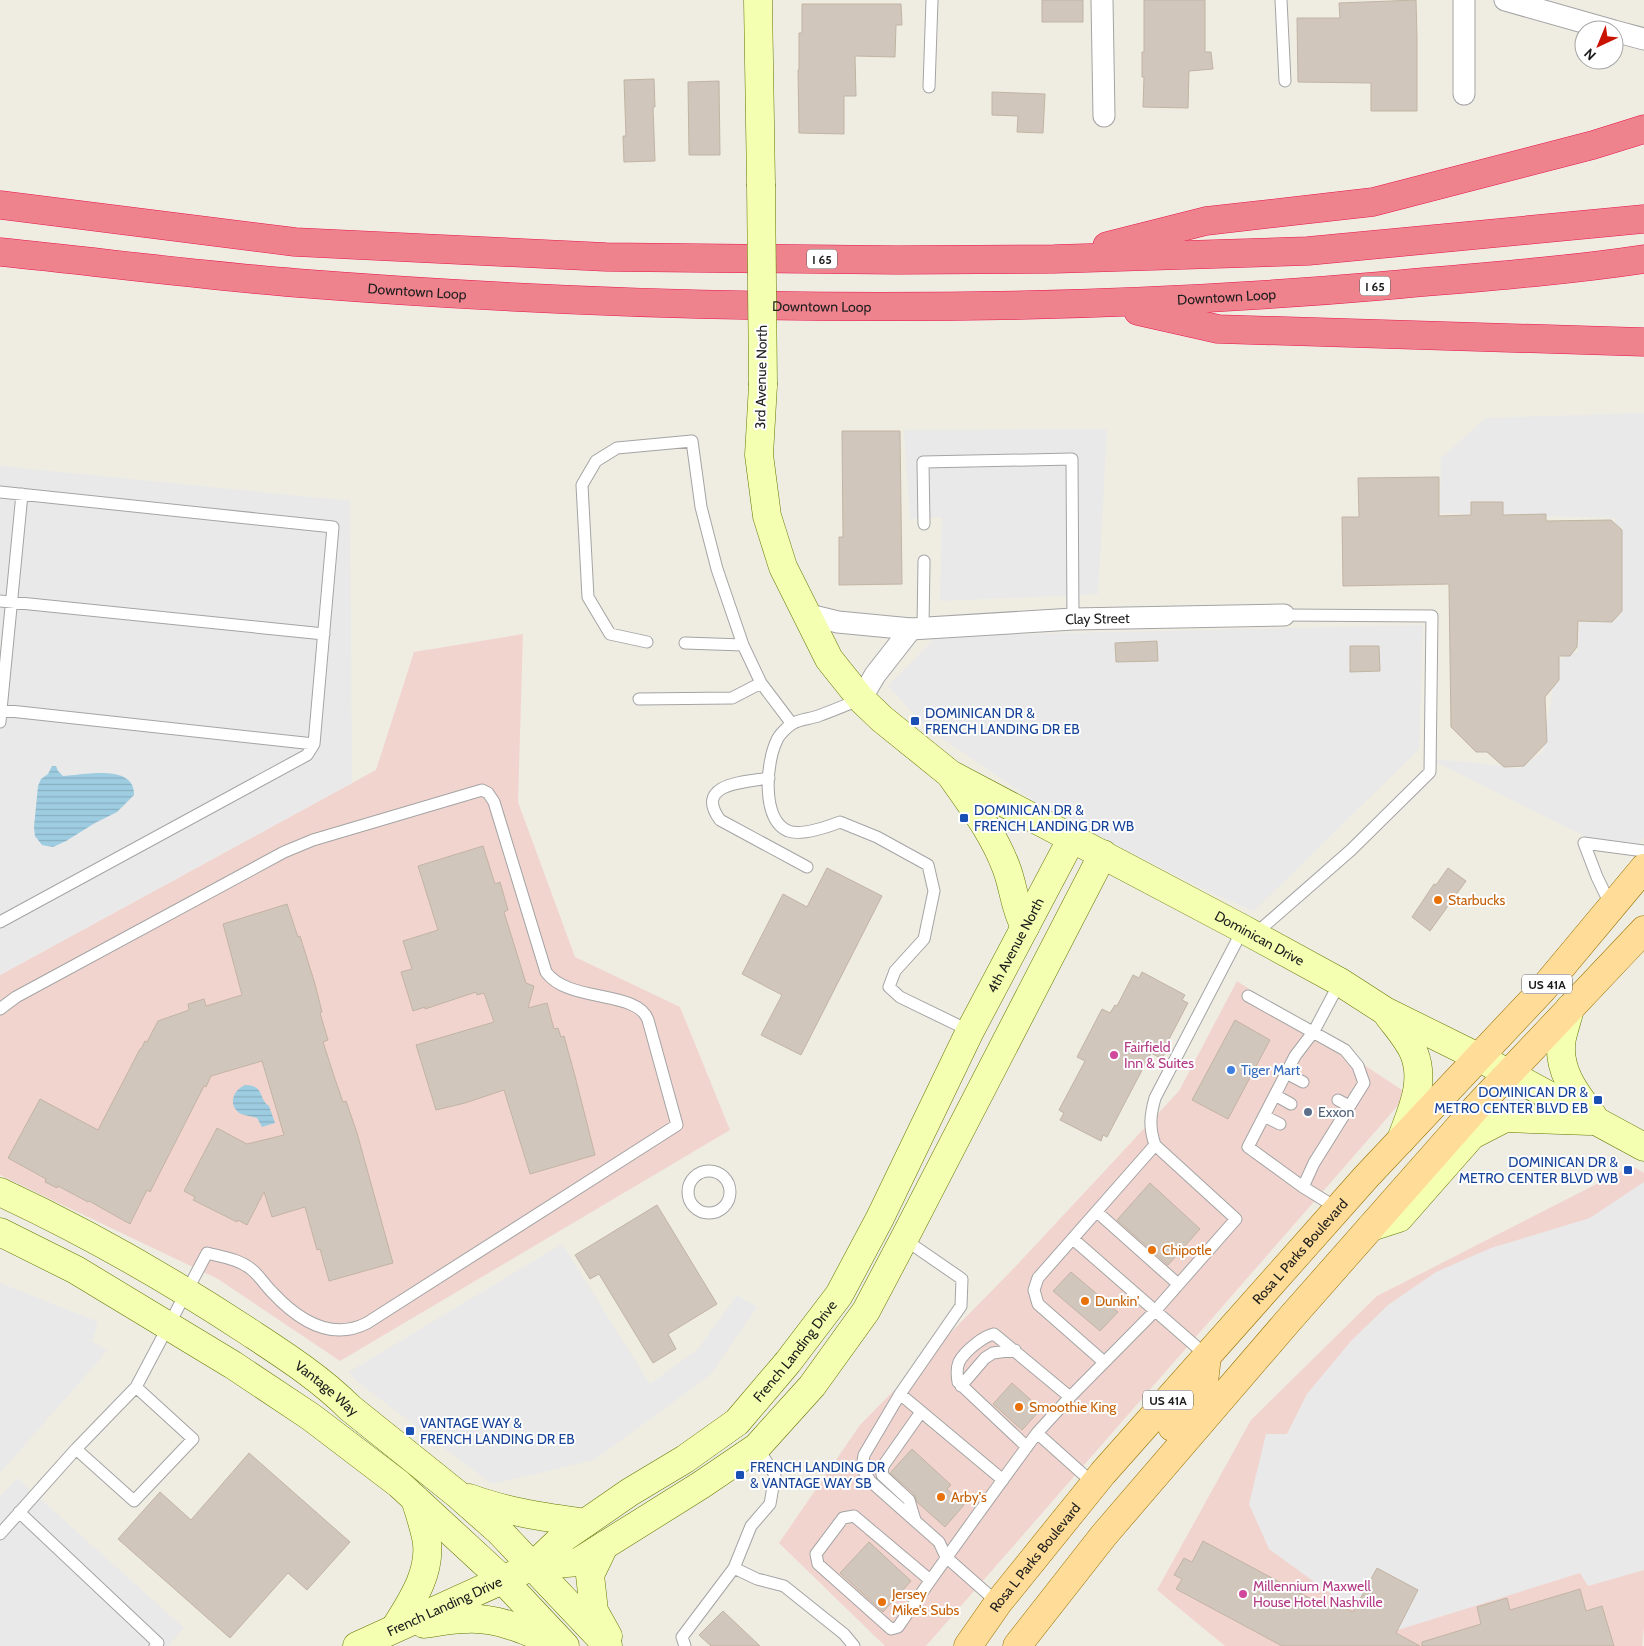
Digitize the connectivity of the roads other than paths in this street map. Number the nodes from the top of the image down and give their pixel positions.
1 (758, 0) edge
2 (932, 0) edge
3 (1102, 0) edge
4 (1281, 0) edge
5 (1464, 0) edge
6 (1505, 0) edge
7 (1577, 20) edge
8 (1624, 33) edge
9 (1644, 39) edge
10 (1285, 81) dead end
11 (929, 87) dead end
12 (1464, 94) dead end
13 (1104, 116) dead end
14 (1644, 129) edge
15 (0, 205) edge
16 (1644, 219) edge
17 (0, 252) edge
18 (1054, 259) junction
19 (1644, 259) edge
20 (1105, 304) junction
21 (1644, 342) edge
22 (0, 492) edge
23 (22, 494) junction
24 (924, 524) dead end
25 (924, 561) dead end
26 (6, 602) edge
27 (805, 614) junction
28 (1284, 615) joint
29 (1073, 619) junction
30 (917, 628) junction
31 (324, 634) junction
32 (4, 641) edge
33 (647, 642) dead end
34 (685, 643) dead end
35 (743, 645) junction
36 (761, 683) junction
37 (639, 699) dead end
38 (860, 699) junction
39 (1, 710) junction
40 (882, 719) joint
41 (0, 722) edge
42 (792, 724) junction
43 (314, 744) junction
44 (950, 774) junction
45 (769, 778) junction
46 (1072, 838) junction
47 (1644, 851) edge
48 (1102, 854) junction
49 (807, 867) dead end
50 (1644, 868) edge
51 (1611, 906) junction
52 (0, 922) edge
53 (1024, 926) junction
54 (1644, 930) edge
55 (1248, 932) junction
56 (1340, 982) junction
57 (1248, 996) dead end
58 (1570, 1008) junction
59 (0, 1009) edge
60 (1385, 1011) junction
61 (1314, 1031) junction
62 (965, 1042) junction
63 (997, 1056) junction
64 (1478, 1057) junction
65 (1286, 1073) junction
66 (1508, 1073) junction
67 (1304, 1082) dead end
68 (1275, 1095) junction
69 (1338, 1100) dead end
70 (1292, 1104) dead end
71 (1349, 1106) junction
72 (1264, 1116) junction
73 (1596, 1121) junction
74 (1325, 1122) dead end
75 (1280, 1124) dead end
76 (1336, 1128) junction
77 (1401, 1140) junction
78 (1155, 1145) junction
79 (1644, 1147) edge
80 (1303, 1187) junction
81 (0, 1192) edge
82 (1337, 1208) junction
83 (1097, 1212) junction
84 (1371, 1227) junction
85 (0, 1232) edge
86 (904, 1239) junction
87 (1073, 1239) junction
88 (1178, 1284) junction
89 (187, 1293) junction
90 (1155, 1311) junction
91 (169, 1326) junction
92 (1015, 1350) junction
93 (1207, 1356) junction
94 (1104, 1362) junction
95 (961, 1386) junction
96 (136, 1387) junction
97 (900, 1394) junction
98 (1070, 1397) junction
99 (921, 1412) junction
100 (737, 1422) junction
101 (1037, 1433) junction
102 (757, 1447) junction
103 (1027, 1447) junction
104 (76, 1449) junction
105 (1003, 1480) junction
106 (1094, 1484) junction
107 (457, 1494) junction
108 (415, 1498) junction
109 (19, 1512) junction
110 (916, 1521) junction
111 (585, 1523) junction
112 (0, 1534) edge
113 (1100, 1540) junction
114 (604, 1546) junction
115 (946, 1556) junction
116 (533, 1566) junction
117 (734, 1568) junction
118 (502, 1579) junction
119 (930, 1580) junction
120 (998, 1604) junction
121 (395, 1628) junction
122 (683, 1641) edge
123 (155, 1646) edge
124 (357, 1646) edge
125 (561, 1646) edge
126 (565, 1646) edge
127 (608, 1646) edge
128 (614, 1646) edge
129 (854, 1646) edge
130 (968, 1646) edge
131 (1017, 1646) edge

1 - 27 street, 3rd Avenue North, bridge
2 - 11 lane
3 - 13 street
4 - 10 lane
5 - 12 street
6 - 7 street
8 - 9 street
14 - 18 highway
15 - 18 highway, I 65
16 - 18 highway, I 65
17 - 20 highway, Downtown Loop / I 65
19 - 20 highway, Downtown Loop / I 65
20 - 21 highway
22 - 23 lane
23 - 26 lane
23 - 31 lane
24 - 29 lane
25 - 30 lane
26 - 31 lane
26 - 32 lane
27 - 30 street, Clay Street
27 - 38 street, 3rd Avenue North
28 - 29 street, Clay Street
28 - 55 lane
29 - 30 street, Clay Street
30 - 38 street
31 - 43 lane
32 - 39 lane
33 - 35 lane
34 - 35 lane
35 - 36 lane
36 - 37 lane
36 - 42 lane
38 - 40 street, 3rd Avenue North
38 - 42 lane
39 - 41 lane
39 - 43 lane
40 - 44 street, Dominican Drive
42 - 45 lane
43 - 52 lane
44 - 46 street, Dominican Drive
44 - 53 street
45 - 49 lane
45 - 62 lane
46 - 48 street, Dominican Drive
46 - 53 street, 4th Avenue North
47 - 51 lane
48 - 55 street, Dominican Drive
48 - 63 street
50 - 51 main road, Rosa L Parks Boulevard / US 41A
51 - 64 main road, Rosa L Parks Boulevard / US 41A
53 - 62 street, 4th Avenue North
54 - 58 main road, US 41A
55 - 56 street, Dominican Drive
55 - 78 lane
56 - 60 street, Dominican Drive
56 - 61 lane
57 - 61 lane
58 - 66 main road, US 41A
58 - 73 street
59 - 89 lane
60 - 64 street, Dominican Drive
60 - 77 street
61 - 65 lane
61 - 71 lane
62 - 63 street
62 - 100 street, French Landing Drive
63 - 86 street, French Landing Drive
64 - 66 street, Dominican Drive
64 - 77 main road, Rosa L Parks Boulevard / US 41A
65 - 67 lane
65 - 68 lane
66 - 73 street, Dominican Drive
66 - 84 main road, US 41A
68 - 70 lane
68 - 72 lane
69 - 71 lane
71 - 76 lane
72 - 75 lane
72 - 80 lane
73 - 79 street, Dominican Drive
73 - 84 street
74 - 76 lane
76 - 80 lane
77 - 82 main road, Rosa L Parks Boulevard / US 41A
78 - 83 lane
78 - 88 lane
80 - 82 lane
81 - 89 street, Vantage Way
82 - 93 main road, Rosa L Parks Boulevard / US 41A
83 - 87 lane
83 - 88 lane
84 - 113 main road, US 41A
85 - 91 street
86 - 97 lane
86 - 102 street, French Landing Drive
87 - 90 lane
87 - 94 lane
88 - 90 lane
89 - 91 lane
89 - 107 street, Vantage Way
90 - 93 lane
90 - 94 lane
91 - 96 lane
91 - 108 street
92 - 95 lane
92 - 95 lane
92 - 98 lane
93 - 106 main road, Rosa L Parks Boulevard / US 41A
93 - 113 main road
94 - 98 lane
95 - 103 lane
96 - 104 lane
96 - 104 lane
97 - 99 lane
97 - 110 lane
98 - 101 lane
99 - 105 lane
99 - 110 lane
100 - 102 street
100 - 111 street, French Landing Drive
101 - 103 lane
101 - 106 lane
102 - 114 street, French Landing Drive
102 - 117 lane
103 - 105 lane
104 - 109 lane
105 - 115 lane
106 - 120 main road, Rosa L Parks Boulevard / US 41A
107 - 111 street
107 - 116 street, Vantage Way
108 - 118 street
108 - 121 street
109 - 112 lane
109 - 123 lane
110 - 115 lane
111 - 116 street, French Landing Drive
113 - 131 main road, US 41A
114 - 116 street, French Landing Drive
114 - 128 street
115 - 119 lane
115 - 120 lane
116 - 118 street, French Landing Drive
116 - 127 street, Vantage Way
117 - 122 lane
117 - 129 lane
118 - 121 street, French Landing Drive
118 - 126 street
119 - 119 lane
120 - 130 main road, Rosa L Parks Boulevard / US 41A
121 - 124 street, French Landing Drive
121 - 125 street

